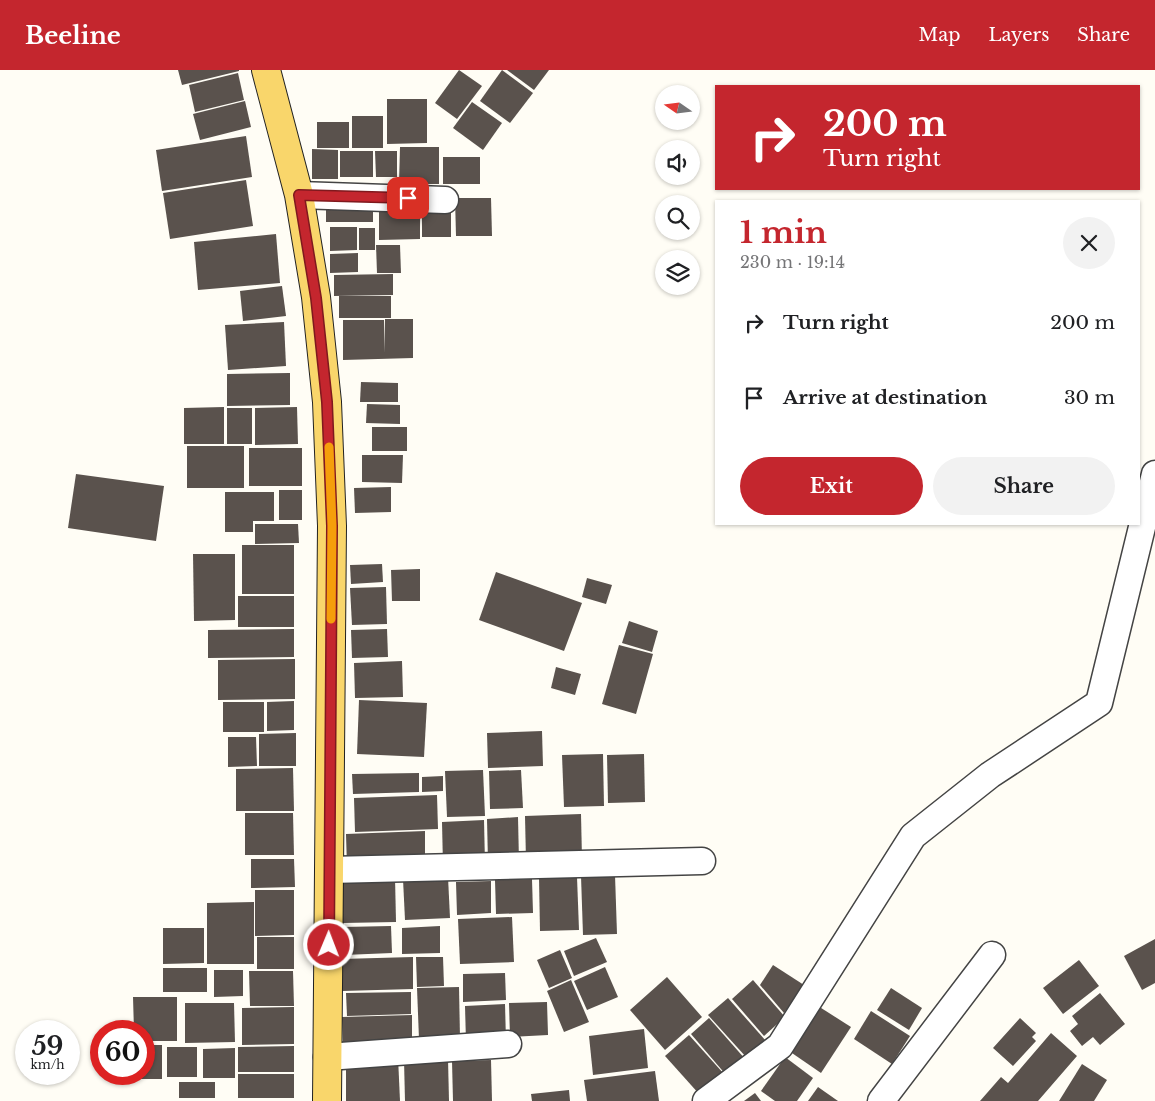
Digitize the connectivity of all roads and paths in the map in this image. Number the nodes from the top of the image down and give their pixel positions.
1 (266, 70) edge
2 (299, 195) junction
3 (445, 200) dead end
4 (1155, 474) edge
5 (702, 860) dead end
6 (330, 870) junction
7 (992, 955) dead end
8 (508, 1044) dead end
9 (328, 1057) junction
10 (327, 1101) edge
11 (706, 1101) edge
12 (881, 1101) edge

1 - 2 main road
2 - 3 street
2 - 6 main road
4 - 11 street
5 - 6 street
6 - 9 main road
7 - 12 street
8 - 9 street
9 - 10 main road

